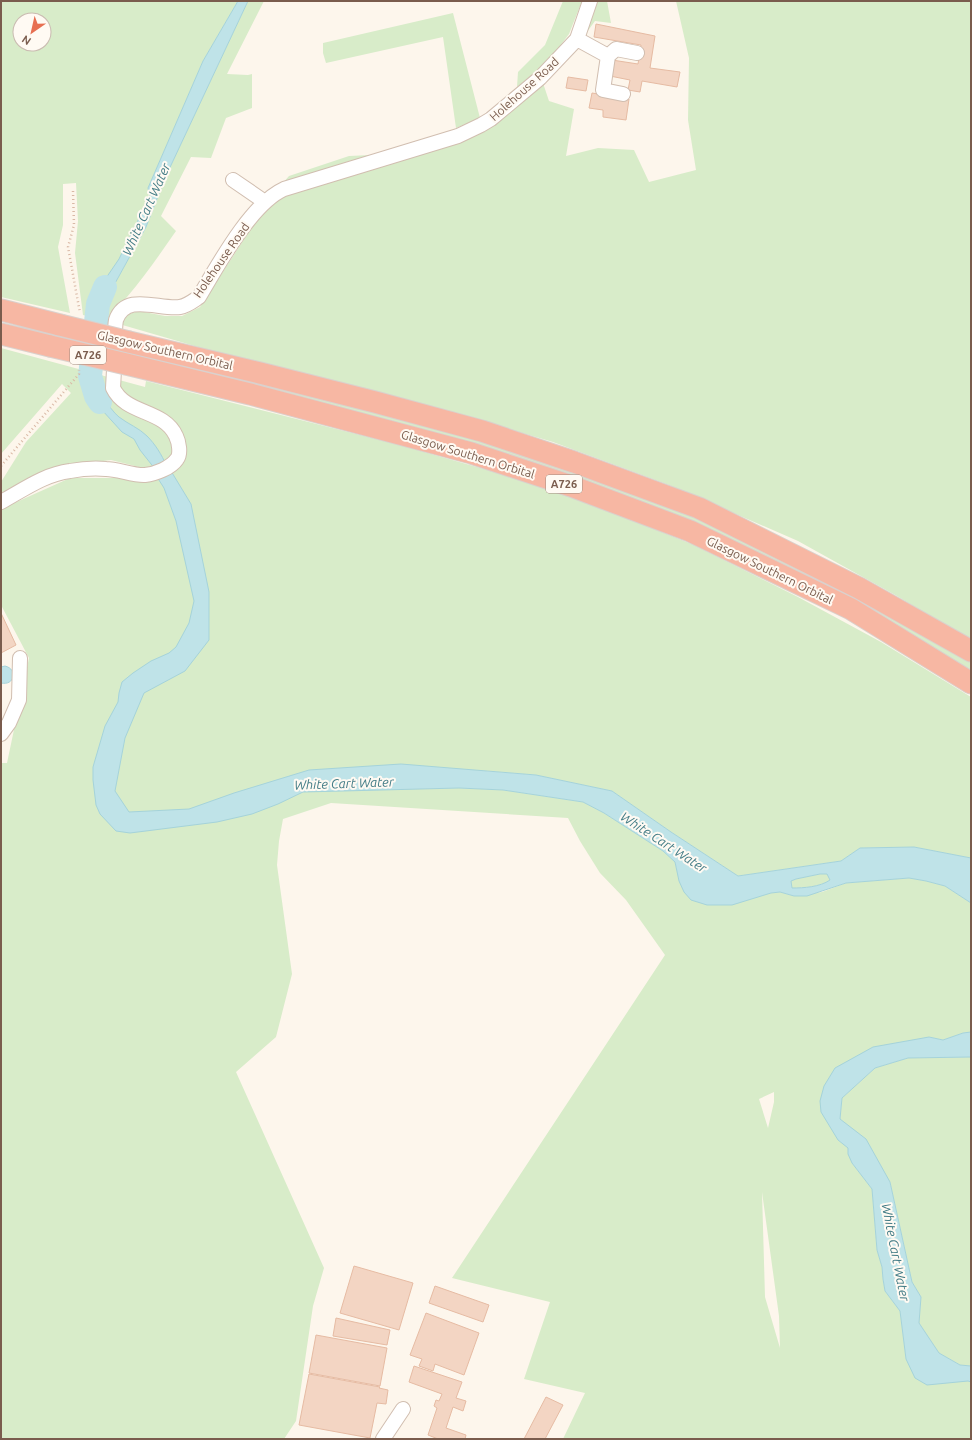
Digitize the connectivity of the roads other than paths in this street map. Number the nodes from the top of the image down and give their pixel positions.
1 (590, 1) edge
2 (577, 39) junction
3 (637, 53) dead end
4 (608, 56) junction
5 (623, 94) dead end
6 (233, 180) dead end
7 (265, 202) junction
8 (1, 310) edge
9 (1, 334) edge
10 (1, 502) edge
11 (971, 651) edge
12 (20, 658) dead end
13 (971, 682) edge
14 (1, 734) edge
15 (403, 1409) dead end
16 (384, 1439) edge

1 - 2 street, Holehouse Road
2 - 4 street
2 - 7 street, Holehouse Road
3 - 4 street
4 - 5 street
6 - 7 street
7 - 10 street, Holehouse Road
8 - 11 highway, Glasgow Southern Orbital / A726, bridge
9 - 13 highway, Glasgow Southern Orbital / A726, bridge
12 - 14 street
15 - 16 street

